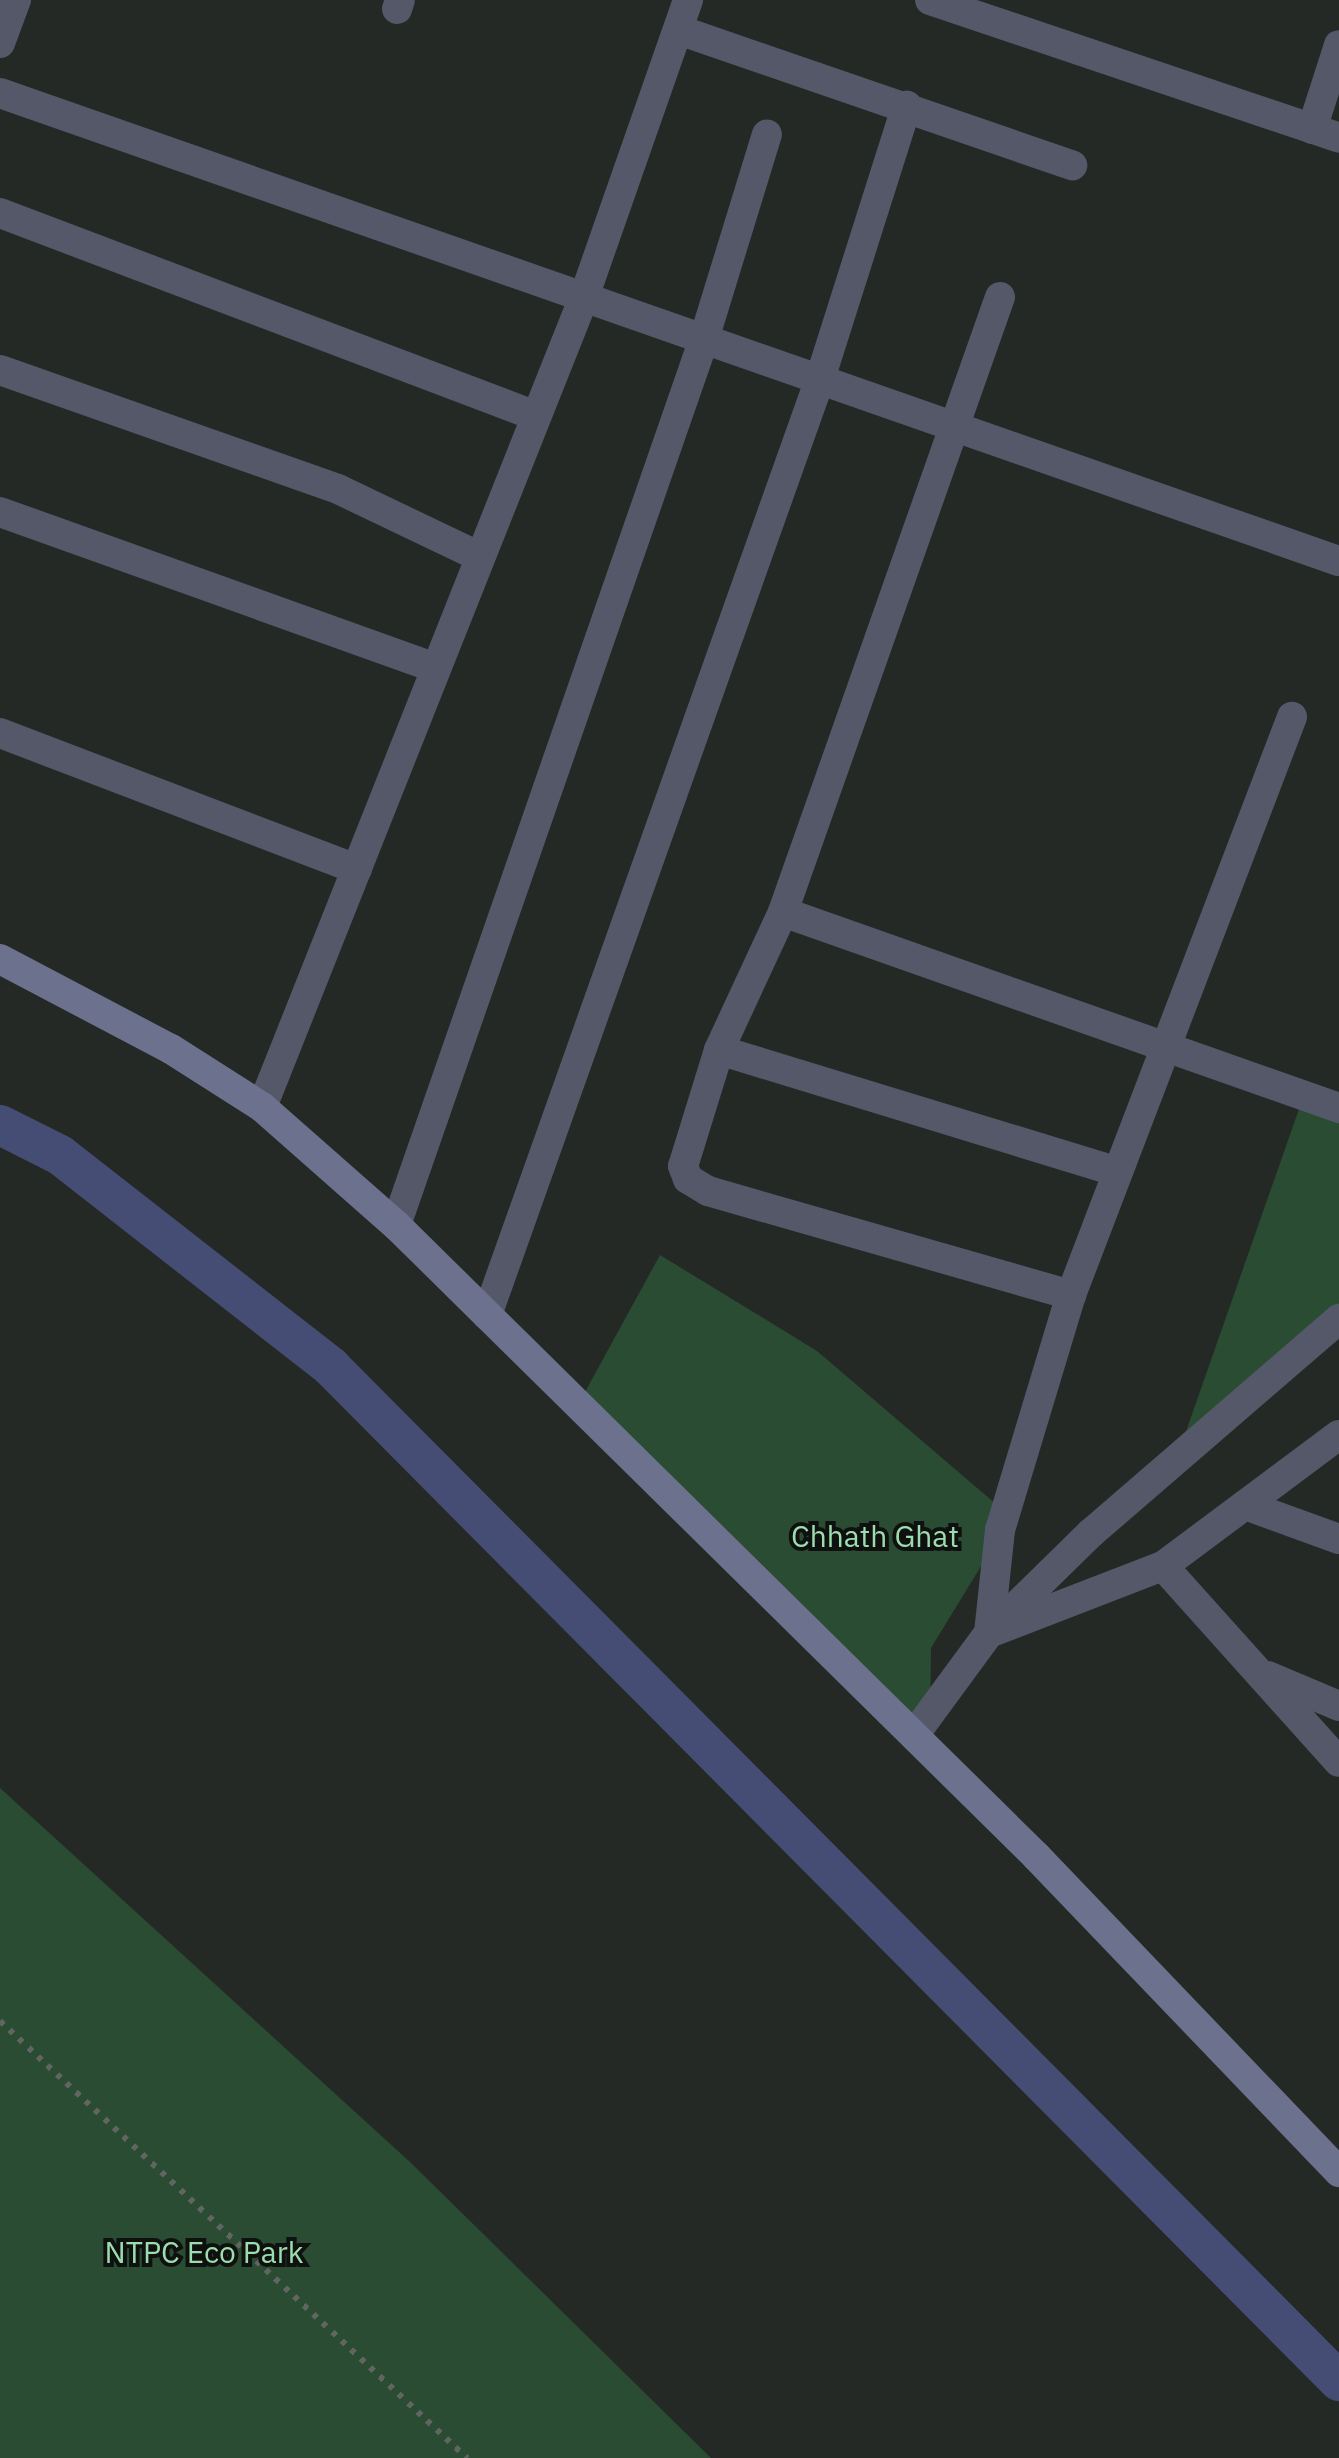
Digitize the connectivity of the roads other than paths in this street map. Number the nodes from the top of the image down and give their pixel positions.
1 (16, 0) edge
2 (688, 0) edge
3 (930, 0) edge
4 (679, 30) junction
5 (0, 42) edge
6 (1339, 45) edge
7 (0, 92) edge
8 (907, 105) junction
9 (1325, 133) edge
10 (767, 134) dead end
11 (1072, 165) dead end
12 (0, 213) edge
13 (584, 297) junction
14 (1000, 297) dead end
15 (704, 339) junction
16 (0, 370) edge
17 (820, 379) junction
18 (536, 416) junction
19 (957, 427) junction
20 (0, 512) edge
21 (480, 556) junction
22 (1339, 561) edge
23 (436, 668) junction
24 (1292, 717) dead end
25 (0, 733) edge
26 (356, 868) junction
27 (782, 912) junction
28 (0, 959) edge
29 (1165, 1048) junction
30 (720, 1050) junction
31 (262, 1106) junction
32 (1339, 1108) edge
33 (1118, 1172) junction
34 (396, 1224) junction
35 (1071, 1296) junction
36 (488, 1315) junction
37 (1339, 1319) edge
38 (1339, 1435) edge
39 (1244, 1505) junction
40 (1339, 1539) edge
41 (1163, 1566) junction
42 (989, 1633) junction
43 (1258, 1672) junction
44 (1339, 1706) edge
45 (914, 1736) junction
46 (1339, 1762) edge
47 (1339, 2172) edge

1 - 5 street
2 - 4 street
3 - 9 street
4 - 8 street
4 - 13 street
6 - 9 street
7 - 13 street
8 - 11 street
8 - 17 street
10 - 15 street
12 - 18 street
13 - 15 street
13 - 18 street
14 - 19 street
15 - 17 street
15 - 34 street
16 - 21 street
17 - 19 street
17 - 36 street
18 - 21 street
19 - 22 street
19 - 27 street
20 - 23 street
21 - 23 street
23 - 26 street
24 - 29 street
25 - 26 street
26 - 31 street
27 - 29 street
27 - 30 street
28 - 31 street
29 - 32 street
29 - 33 street
30 - 33 street
30 - 35 street
31 - 34 street
33 - 35 street
34 - 36 street
35 - 42 street
36 - 45 street
37 - 42 street
38 - 39 street
39 - 40 street
39 - 41 street
41 - 42 street
41 - 43 street
42 - 45 street
43 - 44 street
43 - 46 street
45 - 47 street

